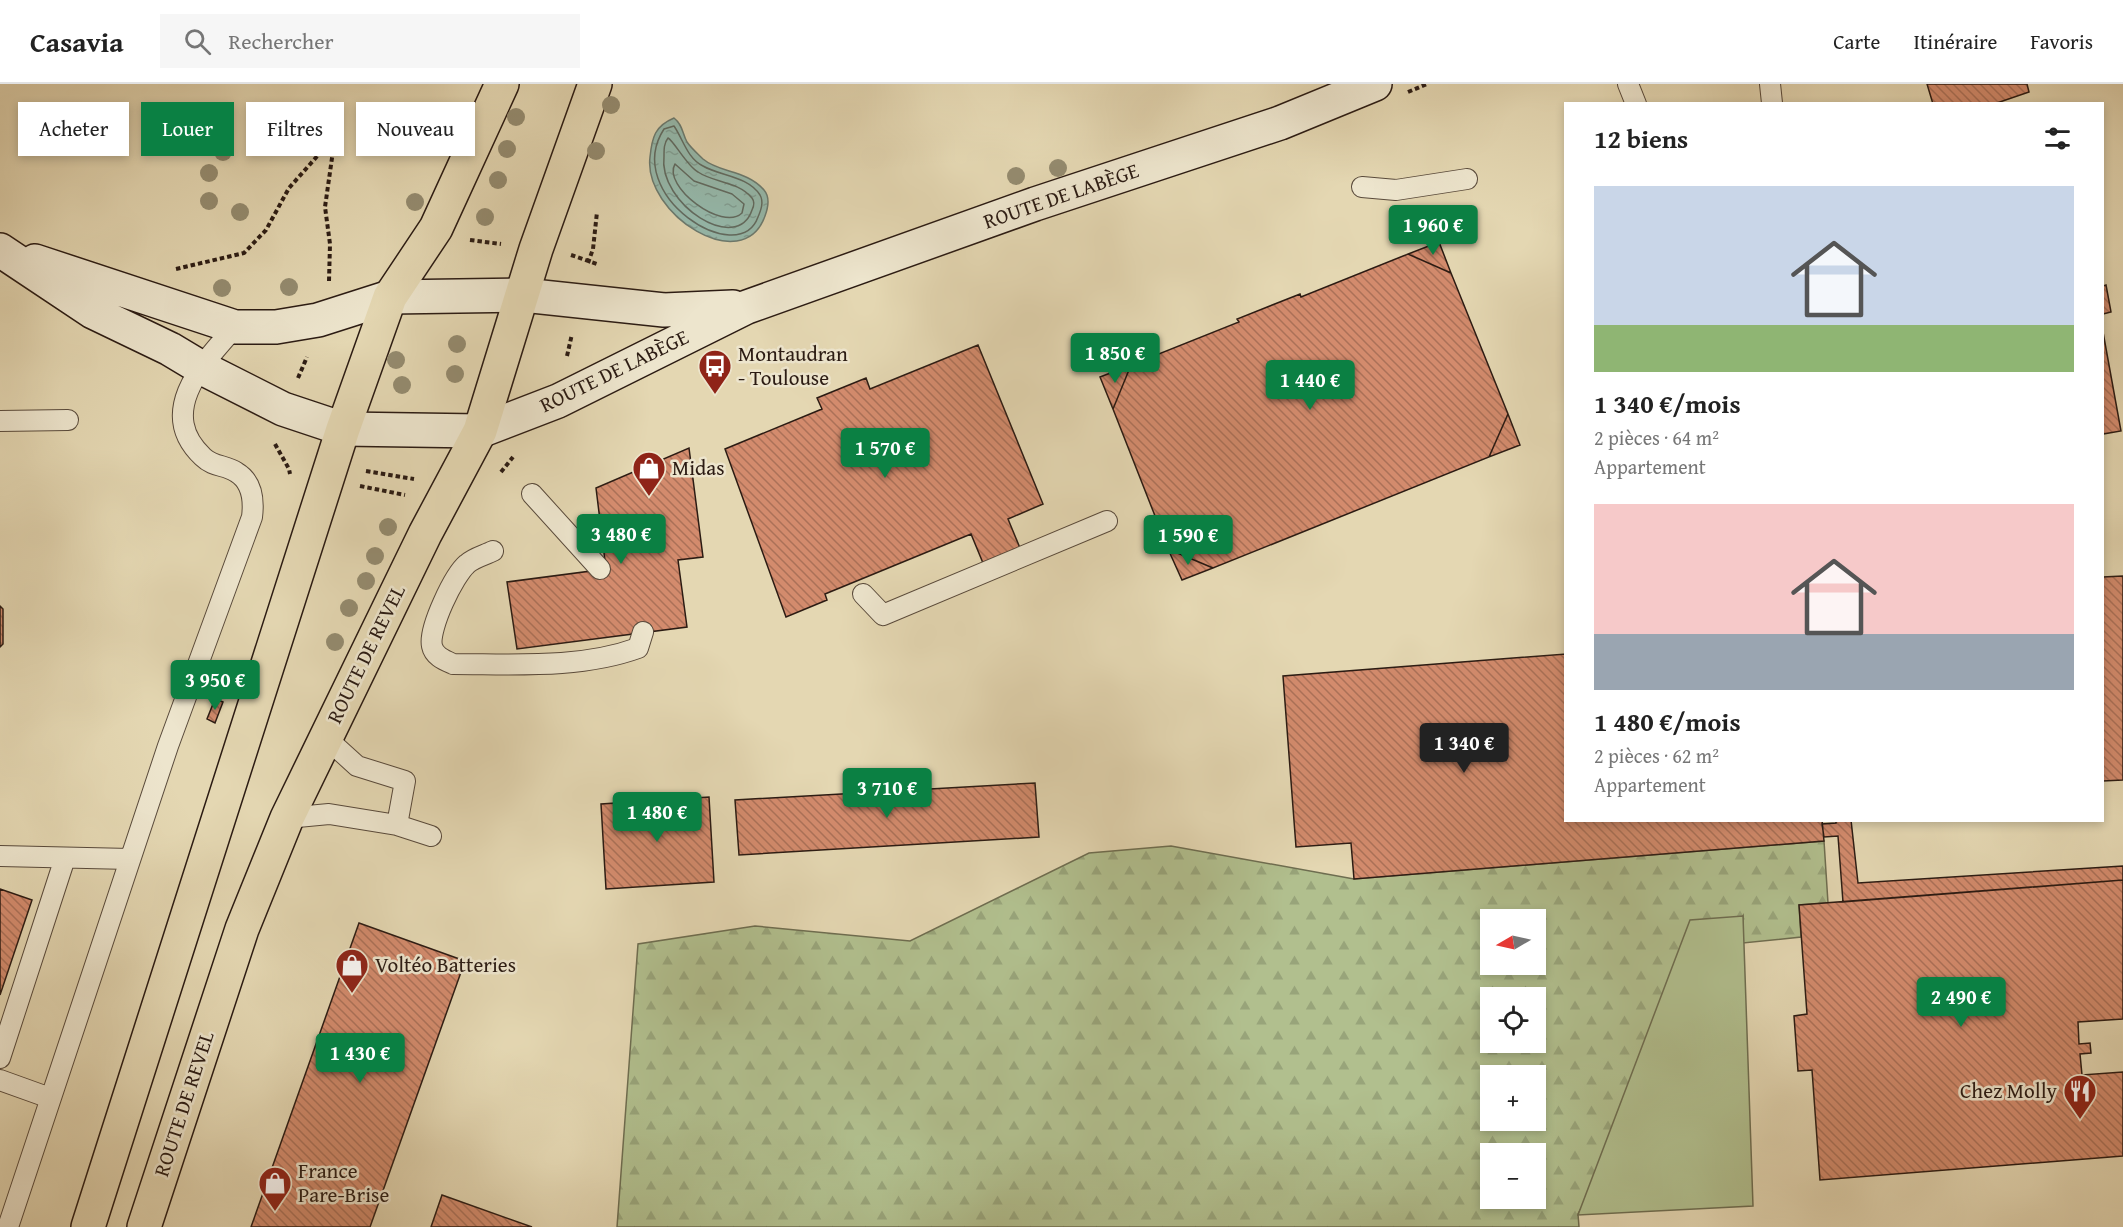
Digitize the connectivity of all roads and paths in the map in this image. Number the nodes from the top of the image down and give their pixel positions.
1 (502, 84) edge
2 (595, 84) edge
3 (1375, 84) edge
4 (1628, 84) edge
5 (1770, 84) edge
6 (1635, 102) edge
7 (1770, 102) edge
8 (1467, 179) dead end
9 (1362, 187) dead end
10 (597, 212) dead end
11 (466, 239) dead end
12 (511, 246) dead end
13 (1, 250) edge
14 (562, 250) dead end
15 (329, 285) dead end
16 (136, 293) junction
17 (523, 295) junction
18 (390, 297) junction
19 (747, 307) junction
20 (235, 327) junction
21 (573, 330) dead end
22 (308, 354) dead end
23 (567, 359) dead end
24 (200, 367) junction
25 (296, 382) dead end
26 (68, 420) dead end
27 (0, 421) edge
28 (343, 429) junction
29 (480, 431) junction
30 (364, 470) dead end
31 (419, 479) dead end
32 (350, 485) dead end
33 (532, 494) dead end
34 (412, 496) dead end
35 (1107, 521) dead end
36 (493, 551) dead end
37 (600, 570) dead end
38 (863, 594) dead end
39 (643, 632) dead end
40 (325, 737) junction
41 (287, 818) junction
42 (397, 825) junction
43 (431, 836) dead end
44 (0, 856) edge
45 (65, 858) junction
46 (130, 859) junction
47 (0, 1058) edge
48 (0, 1080) edge
49 (50, 1098) junction
50 (9, 1196) edge
51 (8, 1227) edge
52 (88, 1227) edge
53 (144, 1227) edge

1 - 18 main road
2 - 17 main road, ROUTE DE REVEL
3 - 19 main road, ROUTE DE LABÈGE
4 - 6 lane
5 - 7 lane
8 - 9 lane
10 - 14 path
11 - 12 path
13 - 16 main road, ROUTE DE LABÈGE
13 - 24 main road
15 - 16 path
16 - 20 main road, ROUTE DE LABÈGE
17 - 18 main road, ROUTE DE LABÈGE
17 - 19 main road, ROUTE DE LABÈGE
17 - 29 main road, ROUTE DE REVEL
18 - 20 main road, ROUTE DE LABÈGE
18 - 28 main road
19 - 29 main road, ROUTE DE LABÈGE
20 - 24 lane
21 - 23 path
22 - 25 path
24 - 28 main road
24 - 46 lane
26 - 27 lane
28 - 29 main road
28 - 52 main road
29 - 40 main road, ROUTE DE REVEL
30 - 31 path
32 - 34 path
33 - 37 lane
35 - 38 lane
36 - 39 lane
40 - 41 main road, ROUTE DE REVEL
40 - 42 lane
41 - 42 lane
41 - 53 main road, ROUTE DE REVEL
42 - 43 lane
44 - 45 lane
45 - 46 lane
45 - 47 lane
46 - 49 lane
48 - 49 lane
49 - 50 lane
50 - 51 lane

